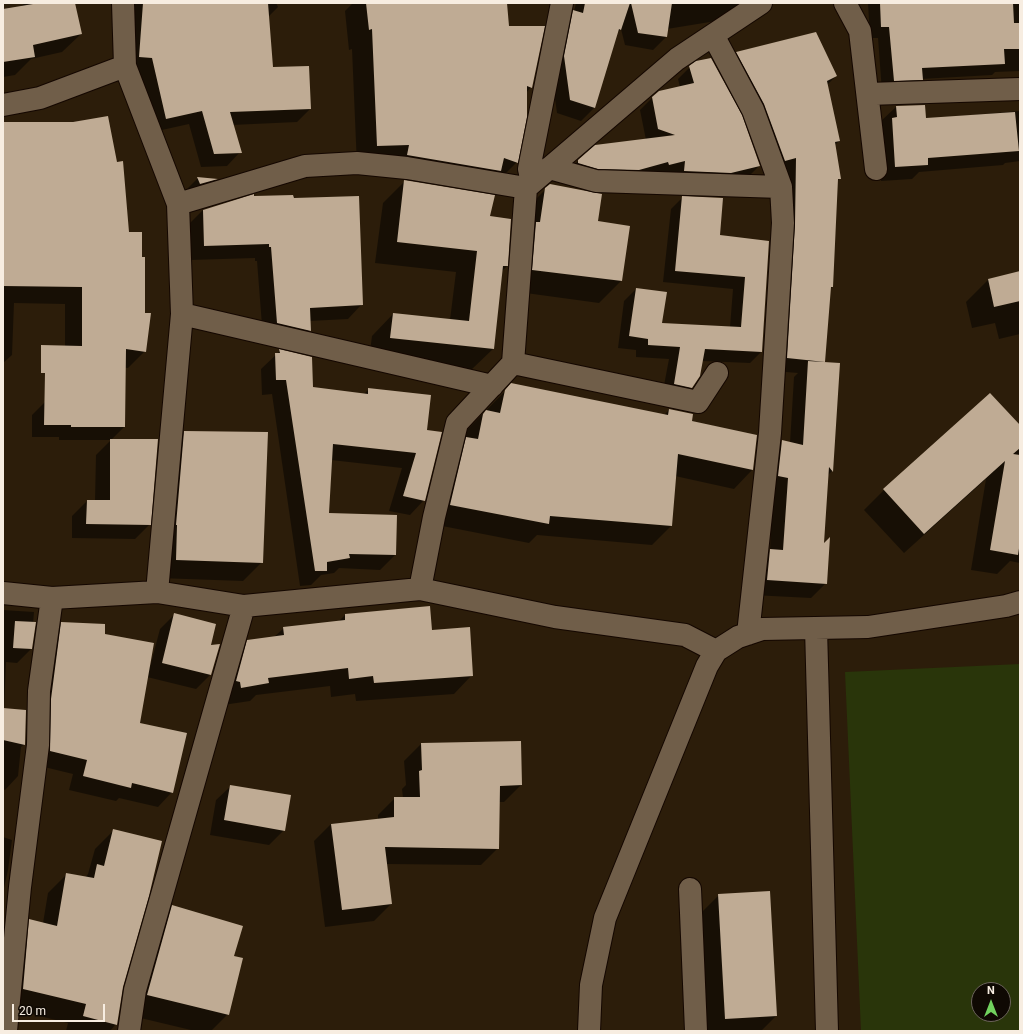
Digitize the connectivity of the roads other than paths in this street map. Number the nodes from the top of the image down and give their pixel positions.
1 (123, 3) edge
2 (562, 3) edge
3 (761, 3) edge
4 (845, 3) edge
5 (713, 35) junction
6 (124, 66) junction
7 (1020, 89) edge
8 (868, 94) junction
9 (3, 106) edge
10 (549, 168) junction
11 (876, 169) dead end
12 (529, 185) junction
13 (781, 187) junction
14 (178, 204) junction
15 (182, 314) junction
16 (513, 363) junction
17 (717, 373) dead end
18 (492, 386) junction
19 (420, 590) junction
20 (157, 592) junction
21 (3, 593) edge
22 (52, 598) junction
23 (1020, 602) edge
24 (244, 606) junction
25 (816, 628) junction
26 (748, 634) junction
27 (716, 651) junction
28 (690, 889) dead end
29 (6, 1031) edge
30 (129, 1031) edge
31 (589, 1031) edge
32 (696, 1031) edge
33 (827, 1031) edge

1 - 6 street
2 - 12 street
3 - 5 street
4 - 8 street
5 - 10 street
5 - 13 street
6 - 9 street
6 - 14 street
7 - 8 street
8 - 11 street
10 - 12 street
10 - 13 street
12 - 14 street
12 - 16 street
13 - 26 street
14 - 15 street
15 - 18 street
15 - 20 street
16 - 17 street
16 - 18 street
18 - 19 street
19 - 24 street
19 - 27 street
20 - 22 street
20 - 24 street
21 - 22 street
22 - 29 street
23 - 25 street
24 - 30 street
25 - 26 street
25 - 33 street
26 - 27 street
27 - 31 street
28 - 32 street

